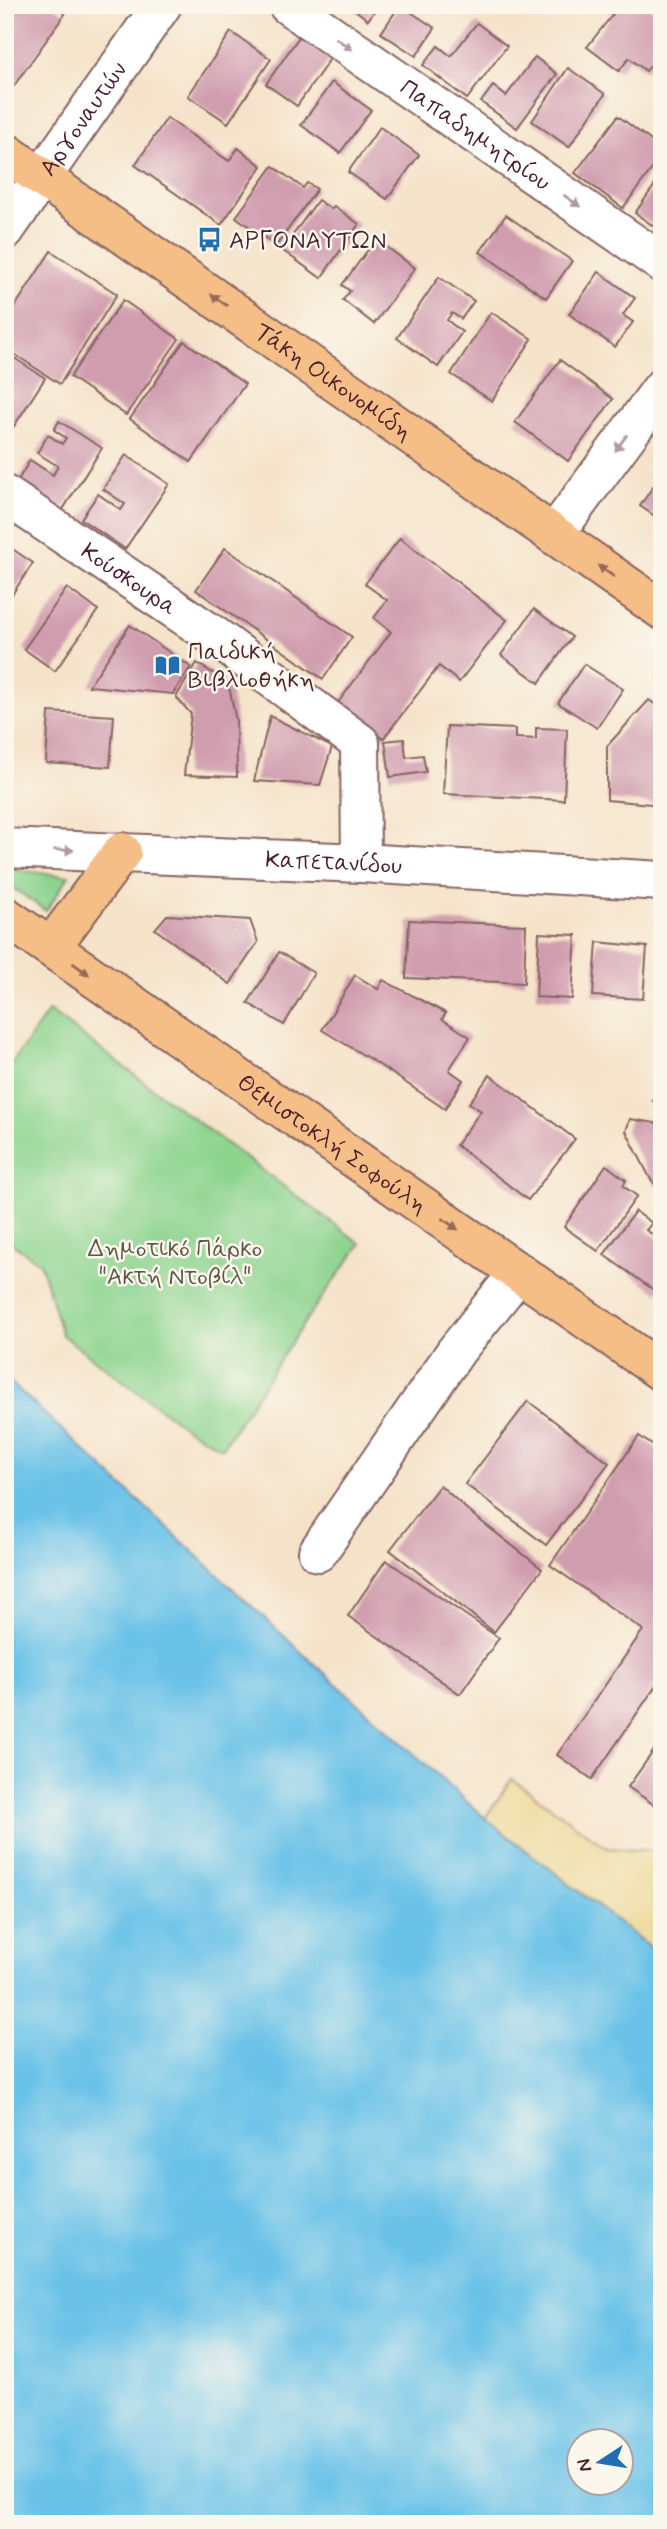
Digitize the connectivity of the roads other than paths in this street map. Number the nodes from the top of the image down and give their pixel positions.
1 (162, 5) edge
2 (288, 5) edge
3 (5, 152) edge
4 (43, 178) junction
5 (5, 230) edge
6 (662, 263) edge
7 (662, 388) edge
8 (5, 495) edge
9 (554, 535) junction
10 (662, 610) edge
11 (5, 848) edge
12 (122, 852) junction
13 (361, 863) junction
14 (662, 881) edge
15 (5, 916) edge
16 (51, 947) junction
17 (519, 1272) junction
18 (662, 1372) edge
19 (318, 1552) dead end

1 - 4 street, Αργοναυτών
2 -> 6 street, Παπαδημητρίου
3 - 4 main road, Τάκη Οικονομίδη
4 - 5 street, Αργοναυτών
9 -> 4 main road, Τάκη Οικονομίδη
7 -> 9 street
8 - 13 street, Κούσκουρα
10 -> 9 main road, Τάκη Οικονομίδη
11 -> 12 street, Καπετανίδου
12 - 13 street, Καπετανίδου
12 - 16 main road
13 - 14 street, Καπετανίδου
15 - 16 main road, Θεμιστοκλή Σοφούλη
16 -> 17 main road, Θεμιστοκλή Σοφούλη
17 - 18 main road, Θεμιστοκλή Σοφούλη
17 - 19 street

